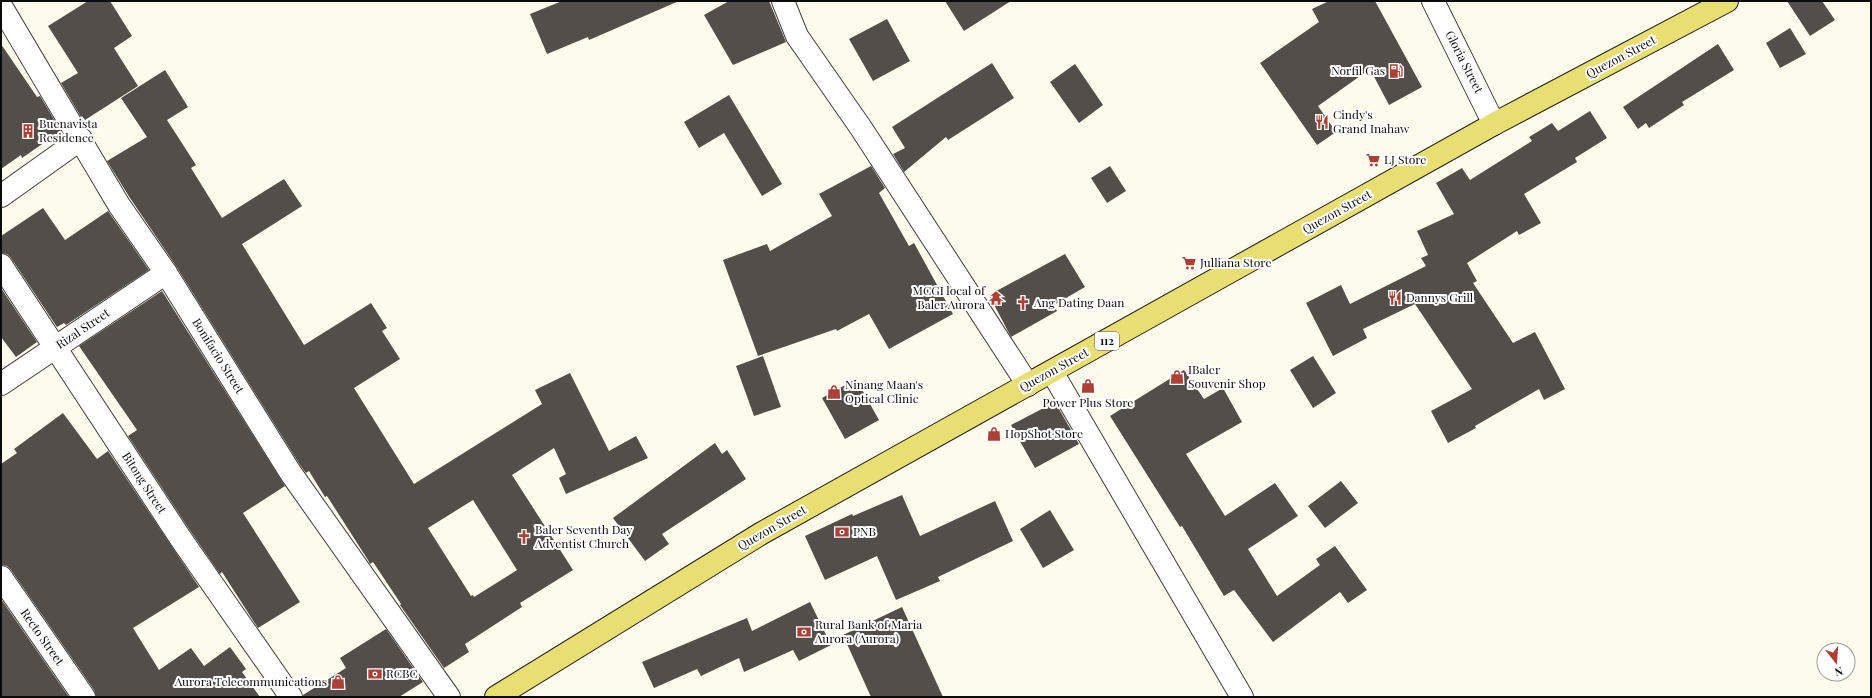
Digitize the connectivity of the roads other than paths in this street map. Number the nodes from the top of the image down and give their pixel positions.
1 (783, 1) edge
2 (1433, 1) edge
3 (1727, 1) edge
4 (4, 6) edge
5 (1494, 124) junction
6 (81, 139) junction
7 (1, 196) edge
8 (1, 265) edge
9 (166, 273) junction
10 (56, 347) junction
11 (1052, 372) junction
12 (1, 384) edge
13 (1028, 385) junction
14 (1, 577) edge
15 (84, 697) edge
16 (291, 697) edge
17 (449, 697) edge
18 (496, 697) edge
19 (1242, 697) edge

1 - 13 street
2 - 5 street, Gloria Street
3 - 5 main road, Quezon Street / 112
4 - 6 street, Bonifacio Street
5 - 11 main road, Quezon Street / 112
6 - 7 street
6 - 9 street, Bonifacio Street
8 - 10 street, Bitong Street
9 - 10 street, Rizal Street
9 - 17 street, Bonifacio Street
10 - 12 street, Rizal Street
10 - 16 street, Bitong Street
11 - 13 main road, Quezon Street / 112
11 - 19 street
13 - 18 main road, Quezon Street / 112
14 - 15 street, Recto Street

